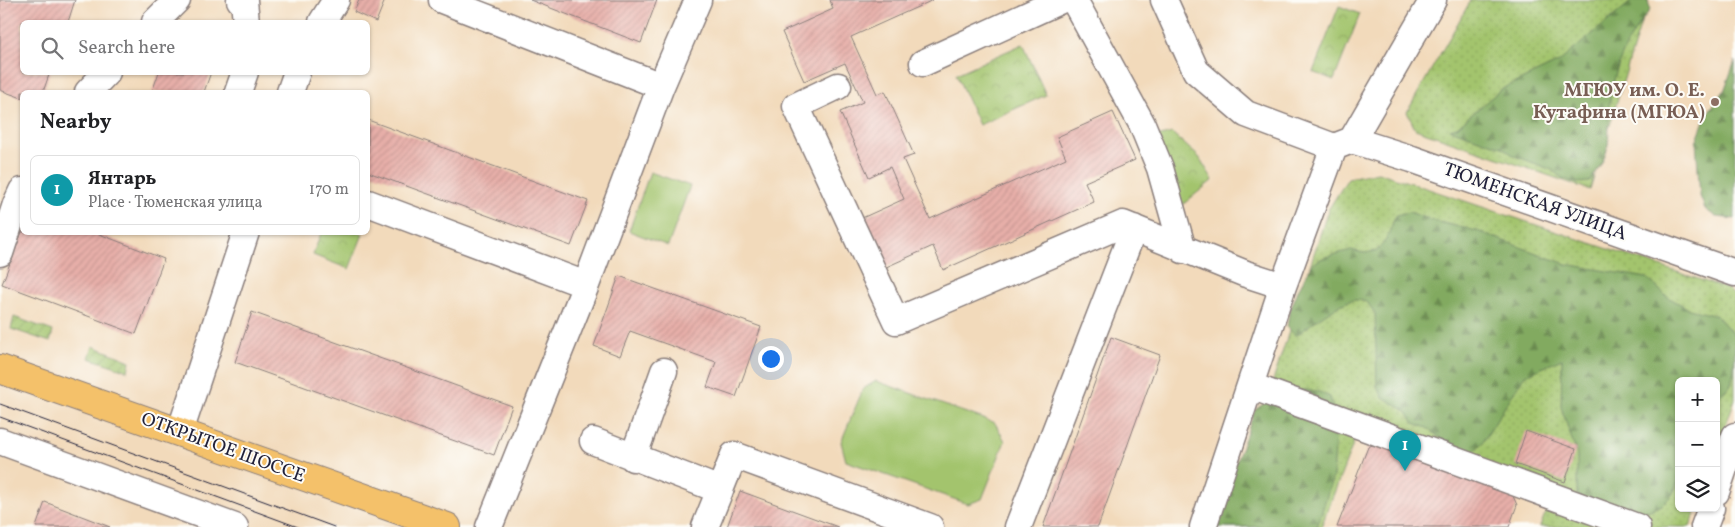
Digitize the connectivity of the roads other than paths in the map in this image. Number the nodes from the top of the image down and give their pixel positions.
1 (177, 0) edge
2 (240, 0) edge
3 (336, 0) edge
4 (442, 0) edge
5 (698, 0) edge
6 (1061, 0) edge
7 (1074, 0) edge
8 (1164, 0) edge
9 (1433, 0) edge
10 (158, 20) edge
11 (246, 20) edge
12 (323, 20) edge
13 (923, 63) dead end
14 (104, 75) edge
15 (244, 75) edge
16 (296, 75) edge
17 (661, 86) junction
18 (838, 86) dead end
19 (90, 90) edge
20 (239, 90) edge
21 (291, 90) edge
22 (1343, 143) junction
23 (20, 195) edge
24 (370, 204) edge
25 (1134, 228) junction
26 (245, 235) edge
27 (1183, 250) junction
28 (0, 253) edge
29 (1735, 273) edge
30 (586, 285) junction
31 (1283, 286) junction
32 (0, 369) edge
33 (664, 371) dead end
34 (1251, 386) junction
35 (180, 432) junction
36 (1735, 436) edge
37 (0, 440) edge
38 (593, 441) dead end
39 (633, 458) junction
40 (1720, 480) edge
41 (720, 490) junction
42 (1710, 512) edge
43 (235, 527) edge
44 (447, 527) edge
45 (489, 527) edge
46 (705, 527) edge
47 (930, 527) edge
48 (1018, 527) edge
49 (1204, 527) edge
50 (1637, 527) edge
51 (1704, 527) edge

1 - 10 street
2 - 11 street
3 - 12 street
4 - 17 street
5 - 17 street
6 - 13 street
7 - 27 street
8 - 22 street, ТЮМЕНСКАЯ УЛИЦА
9 - 22 street
14 - 19 street
15 - 20 street
16 - 21 street
17 - 30 street
18 - 25 street
22 - 29 street, ТЮМЕНСКАЯ УЛИЦА
22 - 31 street
23 - 28 street
24 - 30 street
25 - 27 street
25 - 48 street
26 - 35 street
27 - 31 street
30 - 45 street
31 - 34 street
32 - 35 main road, ОТКРЫТОЕ ШОССЕ
33 - 39 street
34 - 49 street
34 - 50 street
35 - 44 main road, ОТКРЫТОЕ ШОССЕ
36 - 40 street
37 - 43 street
38 - 39 street
39 - 41 street
41 - 46 street
41 - 47 street
42 - 51 street

